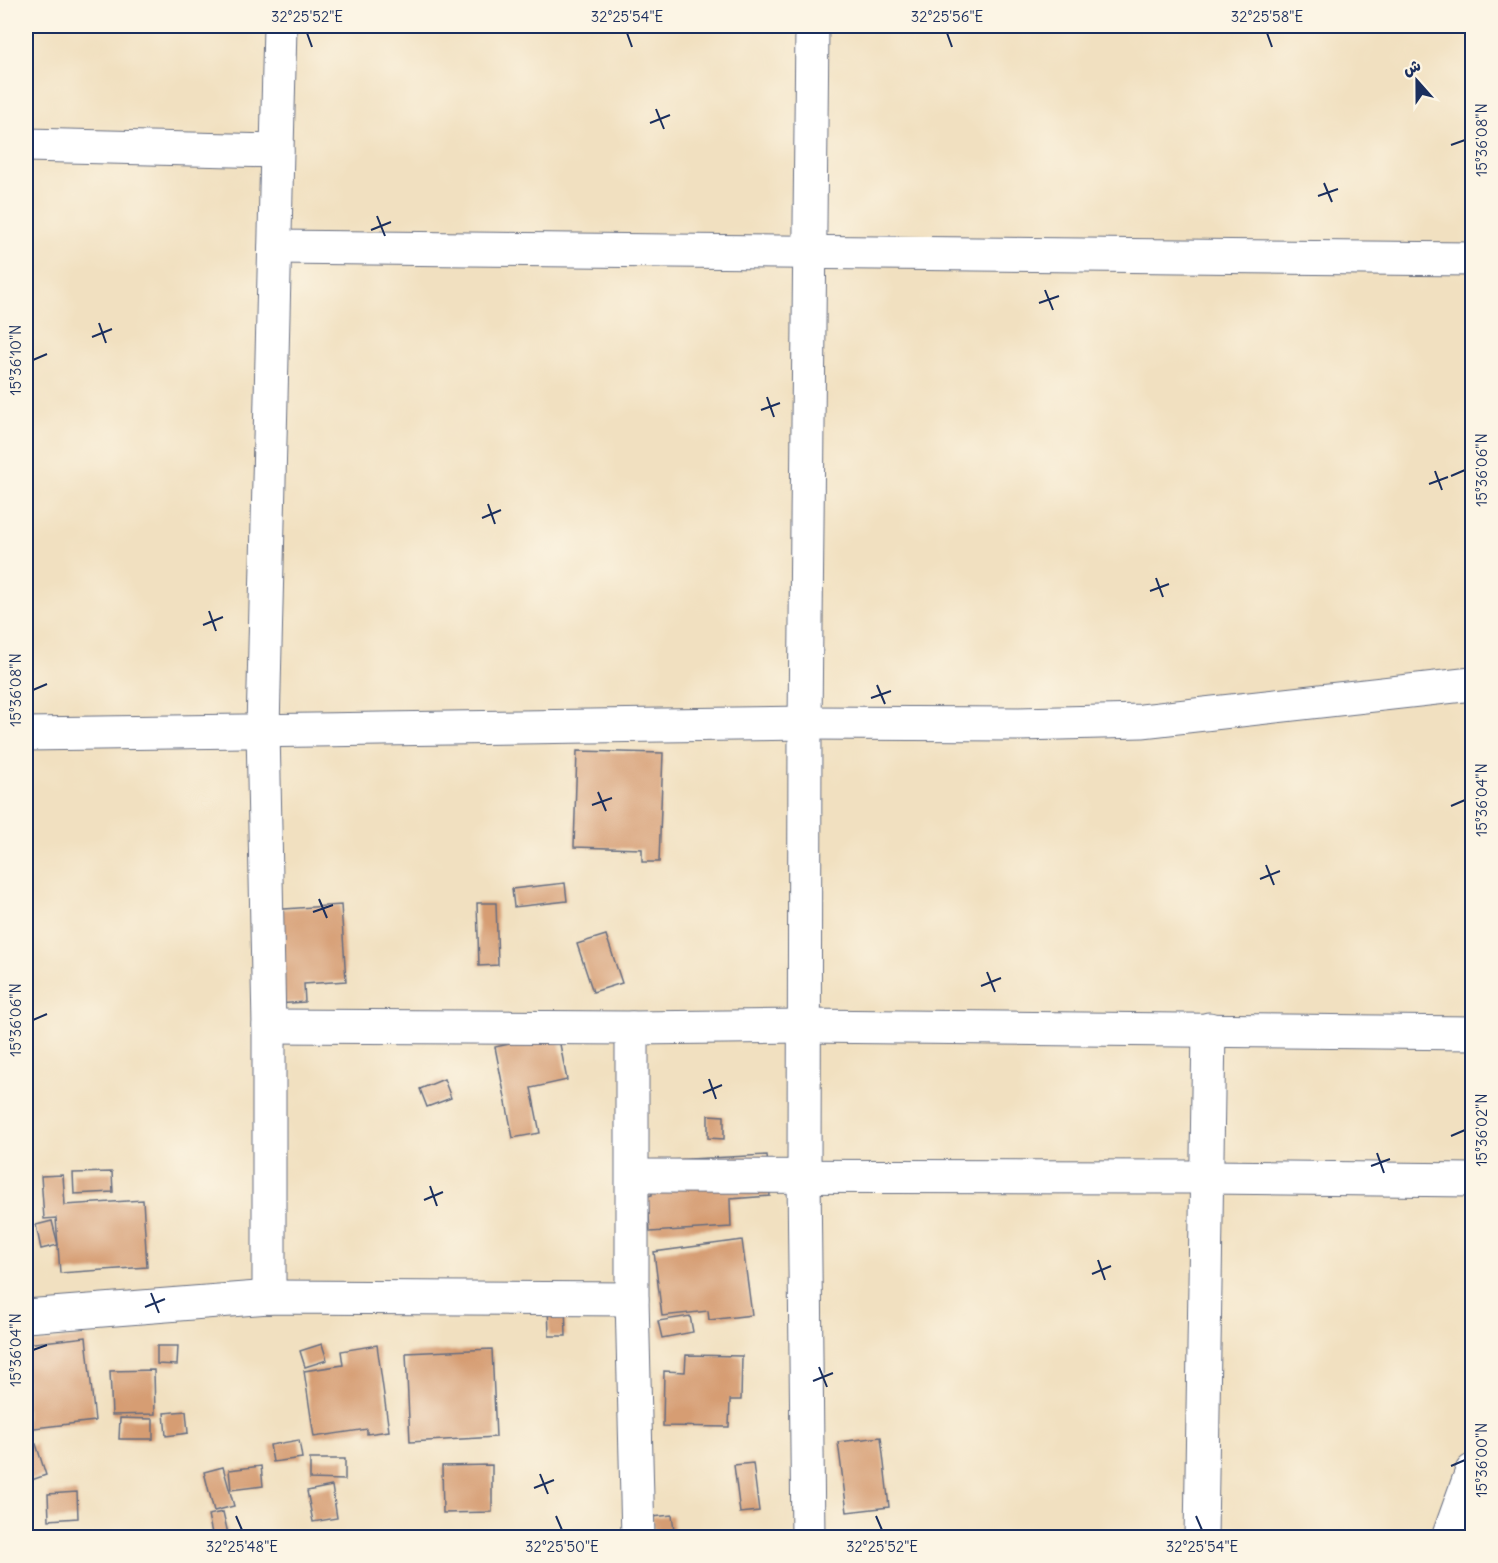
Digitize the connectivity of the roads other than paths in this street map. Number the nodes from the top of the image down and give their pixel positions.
1 (280, 26) edge
2 (812, 26) edge
3 (26, 145) edge
4 (277, 151) junction
5 (274, 247) junction
6 (810, 253) junction
7 (1473, 258) edge
8 (1473, 684) edge
9 (805, 723) junction
10 (263, 729) junction
11 (26, 734) edge
12 (26, 741) edge
13 (269, 1026) junction
14 (805, 1026) junction
15 (632, 1028) junction
16 (1209, 1029) junction
17 (1473, 1033) edge
18 (633, 1176) junction
19 (804, 1176) junction
20 (1207, 1177) junction
21 (1473, 1180) edge
22 (269, 1297) junction
23 (632, 1299) junction
24 (26, 1316) edge
25 (1473, 1471) edge
26 (638, 1538) edge
27 (808, 1538) edge
28 (1201, 1538) edge
29 (1448, 1538) edge

1 - 4 street
2 - 6 street
3 - 4 street
4 - 5 street
5 - 6 street
5 - 10 street
6 - 7 street
6 - 9 street
8 - 9 street
9 - 10 street
9 - 14 street
10 - 11 street
10 - 13 street
11 - 12 street
13 - 15 street
13 - 22 street
14 - 15 street
14 - 16 street
14 - 19 street
15 - 18 street
16 - 17 street
16 - 20 street
18 - 19 street
18 - 23 street
19 - 20 street
19 - 27 street
20 - 21 street
20 - 28 street
22 - 23 street
22 - 24 street
23 - 26 street
25 - 29 street

